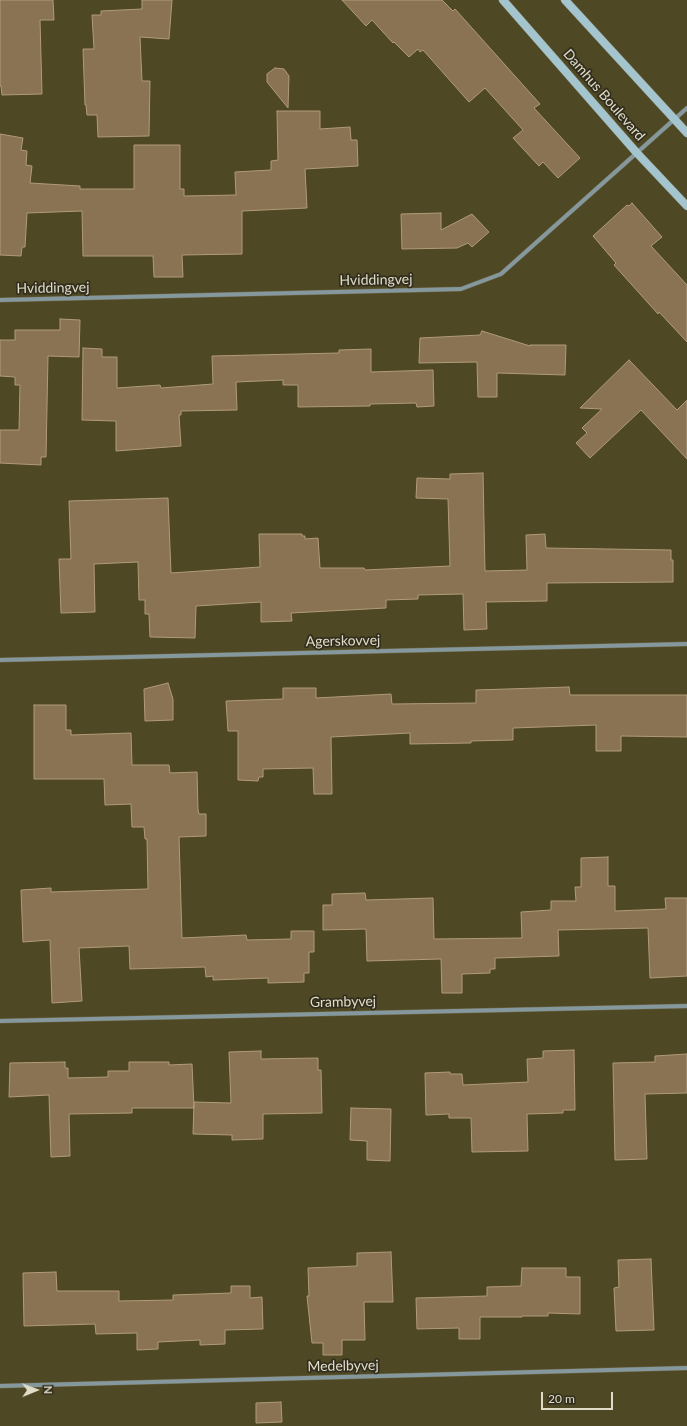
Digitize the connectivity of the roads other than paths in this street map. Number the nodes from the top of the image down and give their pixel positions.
1 (503, 0) edge
2 (565, 0) edge
3 (687, 108) edge
4 (674, 119) junction
5 (687, 134) edge
6 (636, 152) junction
7 (687, 206) edge
8 (0, 300) edge
9 (687, 644) edge
10 (0, 660) edge
11 (687, 1006) edge
12 (0, 1021) edge
13 (687, 1368) edge
14 (0, 1386) edge

1 - 6 street, Damhus Boulevard
2 - 4 street
3 - 4 street, Hviddingvej
4 - 5 street
4 - 6 street, Hviddingvej
6 - 7 street, Damhus Boulevard
6 - 8 street, Hviddingvej
9 - 10 street, Agerskovvej
11 - 12 street, Grambyvej
13 - 14 street, Medelbyvej

